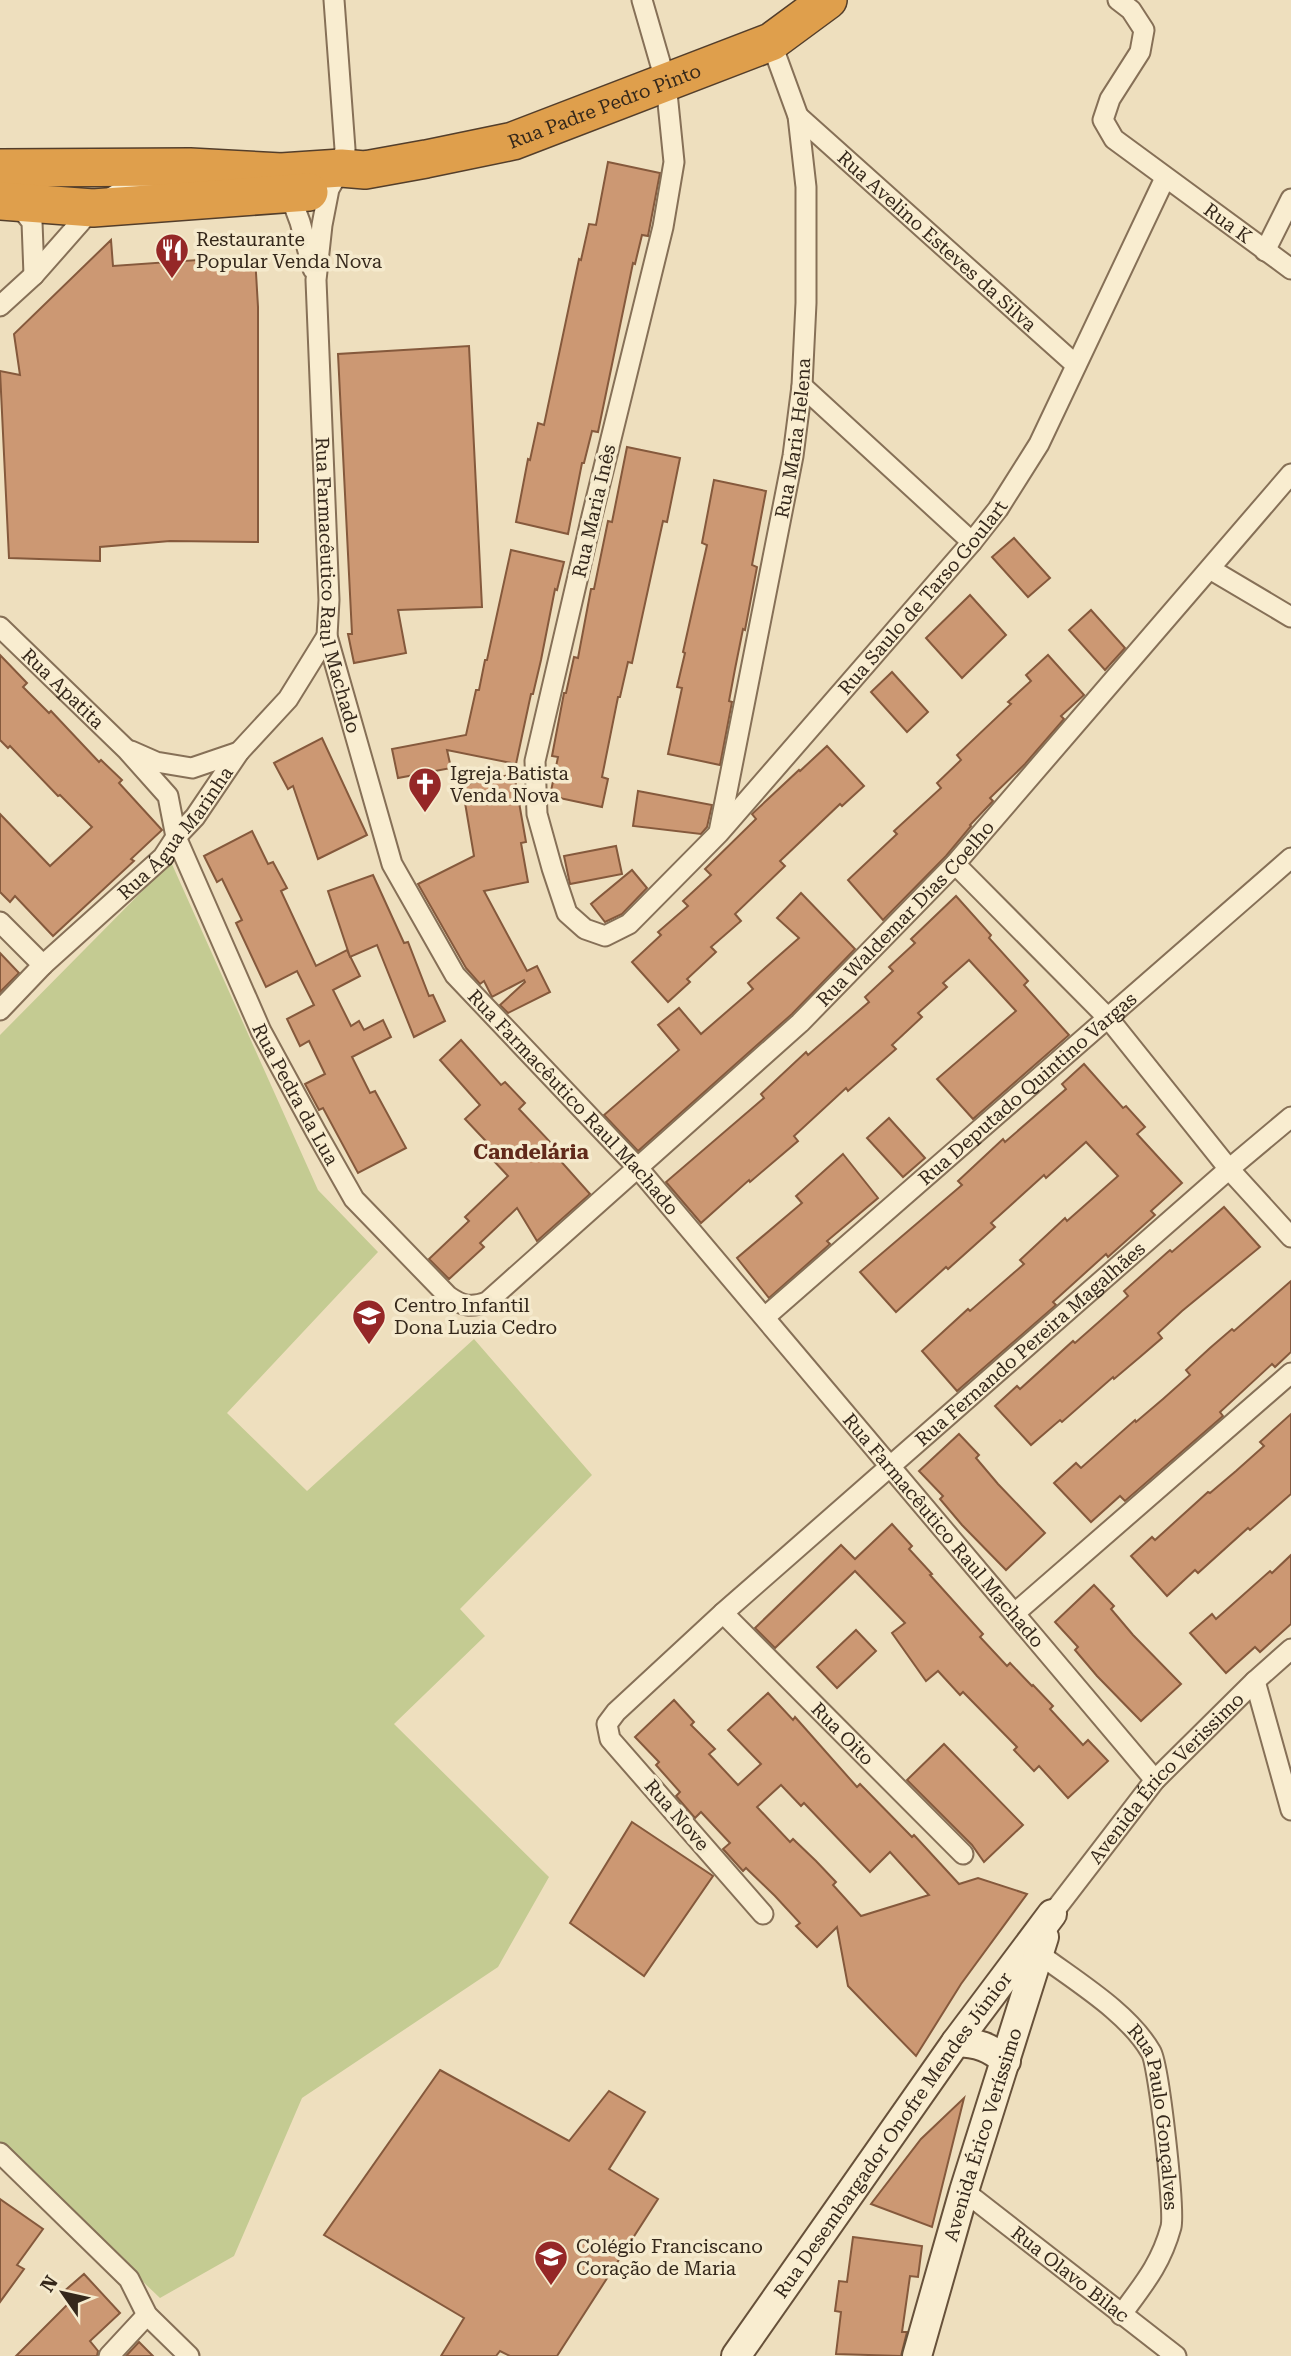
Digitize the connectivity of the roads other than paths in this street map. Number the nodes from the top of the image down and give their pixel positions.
1 (334, 0) edge
2 (642, 0) edge
3 (828, 0) edge
4 (1118, 0) edge
5 (771, 42) junction
6 (666, 83) junction
7 (798, 116) junction
8 (190, 167) junction
9 (0, 168) edge
10 (345, 176) junction
11 (1165, 178) junction
12 (286, 183) junction
13 (1291, 199) edge
14 (8, 201) edge
15 (93, 208) junction
16 (1265, 251) junction
17 (1291, 269) edge
18 (34, 275) junction
19 (316, 280) junction
20 (0, 306) edge
21 (1076, 365) junction
22 (802, 386) junction
23 (1291, 474) edge
24 (972, 542) junction
25 (1210, 569) junction
26 (1291, 617) edge
27 (0, 627) edge
28 (327, 636) junction
29 (127, 750) junction
30 (239, 752) junction
31 (719, 833) junction
32 (176, 837) junction
33 (1291, 859) edge
34 (955, 864) junction
35 (0, 922) edge
36 (585, 929) joint
37 (43, 965) junction
38 (0, 1010) edge
39 (1109, 1019) junction
40 (1291, 1117) edge
41 (637, 1167) junction
42 (1228, 1169) junction
43 (1291, 1237) edge
44 (474, 1307) joint
45 (765, 1317) junction
46 (1291, 1373) edge
47 (889, 1468) junction
48 (723, 1613) junction
49 (1015, 1613) junction
50 (1291, 1649) edge
51 (1255, 1681) junction
52 (616, 1712) joint
53 (1155, 1780) junction
54 (1291, 1810) edge
55 (963, 1854) dead end
56 (763, 1914) dead end
57 (1052, 1914) junction
58 (1038, 1953) junction
59 (956, 2042) junction
60 (1006, 2062) junction
61 (0, 2153) edge
62 (964, 2191) junction
63 (147, 2315) junction
64 (1121, 2315) junction
65 (109, 2356) edge
66 (189, 2356) edge
67 (736, 2356) edge
68 (917, 2356) edge
69 (1176, 2356) edge

1 - 10 street, Rua Farmacêutico Raul Machado
2 - 6 street, Rua Maria Inês
3 - 5 highway, Rua Padre Pedro Pinto
4 - 11 street, Rua K
5 - 6 highway, Rua Padre Pedro Pinto
5 - 7 street, Rua Maria Helena
6 - 10 highway, Rua Padre Pedro Pinto
6 - 36 street, Rua Maria Inês
7 - 21 street, Rua Avelino Esteves da Silva
7 - 22 street, Rua Maria Helena
8 - 9 highway, Rua Padre Pedro Pinto
8 - 12 highway, Rua Padre Pedro Pinto
8 - 15 street
10 - 12 highway, Rua Padre Pedro Pinto
10 - 19 street, Rua Farmacêutico Raul Machado
11 - 16 street, Rua K
11 - 21 street, Rua Saulo de Tarso Goulart
12 - 15 highway, Rua Padre Pedro Pinto
12 - 19 street, Rua Farmacêutico Raul Machado
13 - 16 street
14 - 15 highway, Rua Padre Pedro Pinto
14 - 18 street
15 - 18 street
16 - 17 street, Rua K
18 - 20 street
19 - 28 street, Rua Farmacêutico Raul Machado
21 - 24 street, Rua Saulo de Tarso Goulart
22 - 24 street
22 - 31 street, Rua Maria Helena
23 - 25 street, Rua Waldemar Dias Coelho
24 - 31 street, Rua Saulo de Tarso Goulart
25 - 26 street
25 - 34 street, Rua Waldemar Dias Coelho
27 - 29 street, Rua Apatita
28 - 30 street, Rua Água Marinha
28 - 41 street, Rua Farmacêutico Raul Machado
29 - 30 street, Rua Apatita
29 - 32 street, Rua Apatita
30 - 32 street, Rua Água Marinha
31 - 36 street, Rua Saulo de Tarso Goulart
32 - 37 street, Rua Água Marinha
32 - 44 street, Rua Pedra da Lua
33 - 39 street, Rua Deputado Quintino Vargas
34 - 39 street
34 - 41 street, Rua Waldemar Dias Coelho
35 - 37 street
37 - 38 street, Rua Água Marinha
39 - 42 street
39 - 45 street, Rua Deputado Quintino Vargas
40 - 42 street, Rua Fernando Pereira Magalhães
41 - 44 street, Rua Waldemar Dias Coelho
41 - 45 street, Rua Farmacêutico Raul Machado
42 - 43 street
42 - 47 street, Rua Fernando Pereira Magalhães
45 - 47 street, Rua Farmacêutico Raul Machado
46 - 49 street
47 - 48 street, Rua Fernando Pereira Magalhães
47 - 49 street, Rua Farmacêutico Raul Machado
48 - 52 street, Rua Fernando Pereira Magalhães
48 - 55 street, Rua Oito
49 - 53 street, Rua Farmacêutico Raul Machado
50 - 51 street, Avenida Érico Verissimo
51 - 53 street, Avenida Érico Verissimo
51 - 54 street
52 - 56 street, Rua Nove
53 - 57 street, Avenida Érico Verissimo
57 - 58 street, Avenida Érico Veríssimo
57 - 59 street, Rua Desembargador Onofre Mendes Júnior
58 - 60 street, Avenida Érico Veríssimo
58 - 64 street, Rua Paulo Gonçalves
59 - 60 street
59 - 67 street, Rua Desembargador Onofre Mendes Júnior
60 - 62 street, Avenida Érico Veríssimo
61 - 63 street
62 - 64 street, Rua Olavo Bilac
62 - 68 street, Avenida Érico Veríssimo
63 - 65 street
63 - 66 street
64 - 69 street, Rua Olavo Bilac

